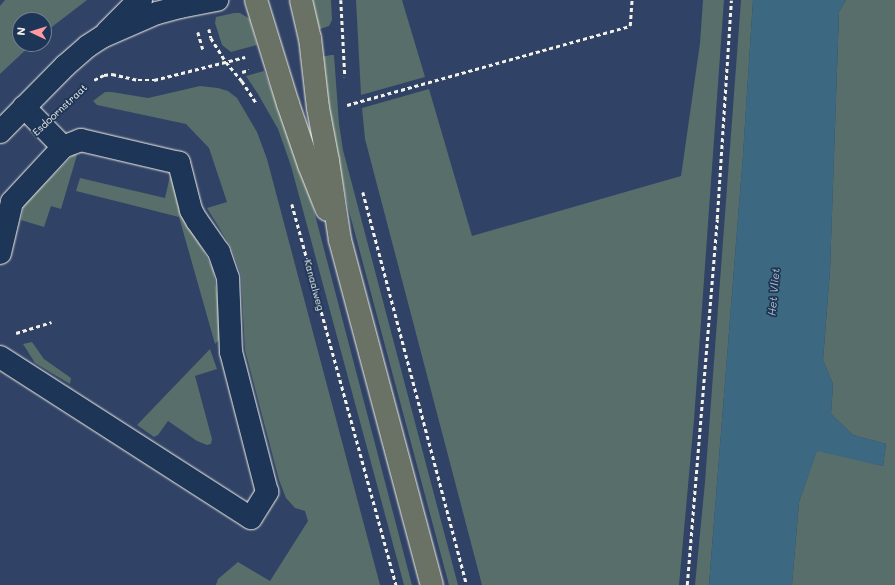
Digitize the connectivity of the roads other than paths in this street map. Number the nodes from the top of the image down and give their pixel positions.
1 (141, 0) edge
2 (256, 0) edge
3 (301, 0) edge
4 (209, 2) edge
5 (102, 37) junction
6 (24, 107) junction
7 (0, 132) edge
8 (63, 146) junction
9 (340, 240) junction
10 (0, 253) edge
11 (0, 357) edge
12 (432, 585) edge

1 - 5 street
2 - 9 main road
3 - 9 main road
4 - 5 street
5 - 6 street
6 - 7 street
6 - 8 street
8 - 10 street
8 - 11 street
9 - 12 main road

